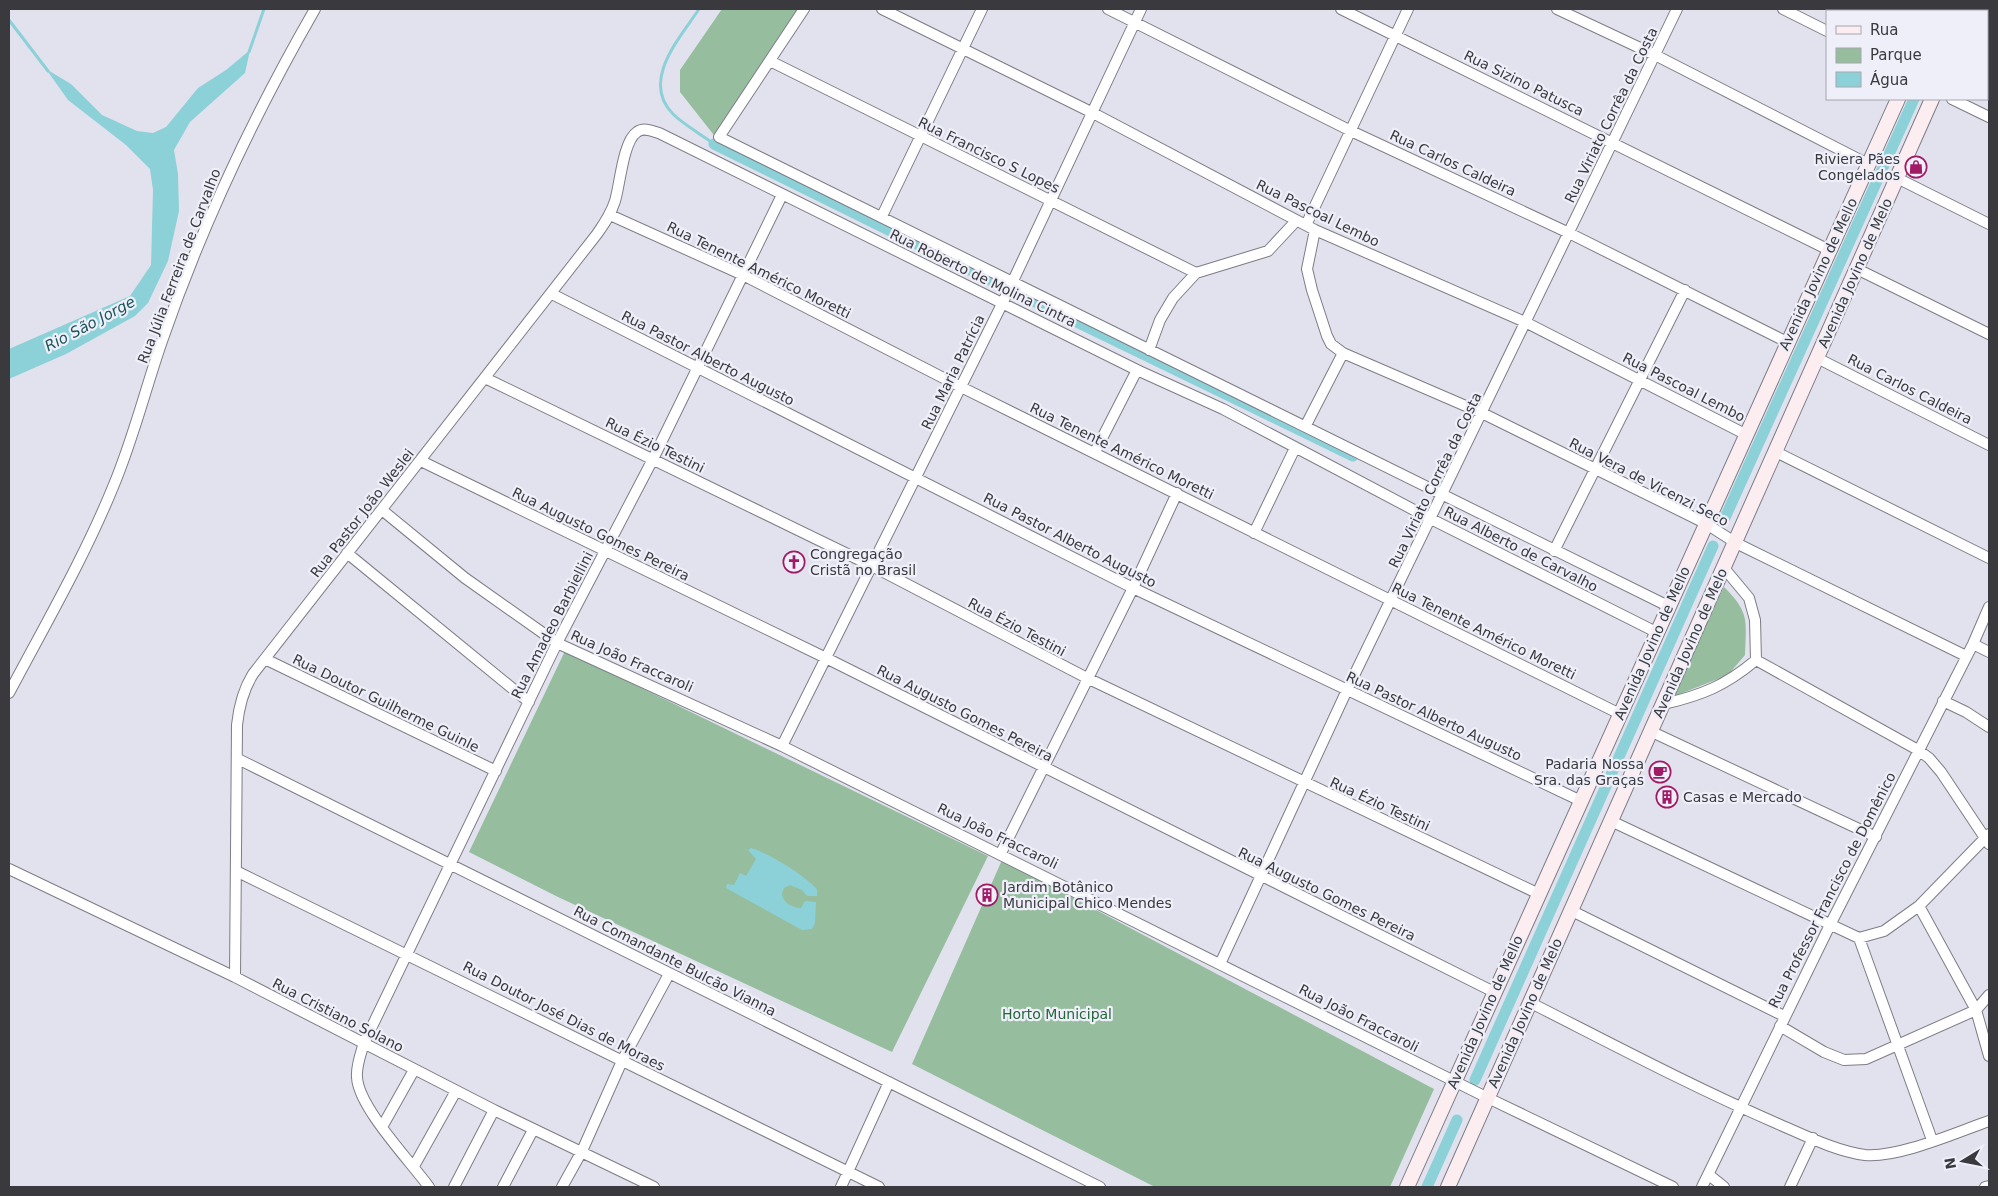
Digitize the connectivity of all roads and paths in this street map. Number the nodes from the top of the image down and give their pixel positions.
1 (315, 9) edge
2 (804, 9) edge
3 (882, 9) edge
4 (982, 9) edge
5 (1108, 9) edge
6 (1141, 9) edge
7 (1341, 9) edge
8 (1408, 9) edge
9 (1557, 9) edge
10 (1677, 9) edge
11 (1783, 9) edge
12 (1135, 22) junction
13 (1826, 30) edge
14 (1395, 34) junction
15 (963, 50) junction
16 (1655, 55) junction
17 (770, 61) junction
18 (1898, 100) edge
19 (1932, 100) edge
20 (1954, 100) edge
21 (1093, 114) junction
22 (1989, 117) edge
23 (1351, 131) junction
24 (659, 133) joint
25 (920, 136) junction
26 (1613, 143) junction
27 (1868, 164) junction
28 (1897, 178) junction
29 (782, 195) junction
30 (1049, 200) junction
31 (610, 215) junction
32 (882, 216) junction
33 (1989, 224) edge
34 (1306, 225) junction
35 (1569, 233) junction
36 (1829, 250) junction
37 (1857, 269) junction
38 (1196, 273) junction
39 (743, 275) junction
40 (1011, 284) junction
41 (1685, 290) junction
42 (552, 294) junction
43 (1004, 300) junction
44 (1525, 322) junction
45 (1989, 334) edge
46 (1787, 342) junction
47 (1149, 350) junction
48 (1343, 353) junction
49 (1818, 358) junction
50 (696, 368) junction
51 (1138, 370) junction
52 (486, 378) junction
53 (1641, 380) junction
54 (961, 387) junction
55 (1482, 413) junction
56 (1306, 425) junction
57 (1745, 434) junction
58 (1989, 445) edge
59 (1295, 448) junction
60 (1095, 452) junction
61 (1776, 452) junction
62 (653, 460) junction
63 (421, 461) junction
64 (1595, 469) junction
65 (915, 478) junction
66 (1177, 493) junction
67 (1442, 495) junction
68 (382, 510) junction
69 (1431, 519) junction
70 (1705, 523) junction
71 (1254, 533) junction
72 (1736, 542) junction
73 (605, 551) junction
74 (1554, 551) junction
75 (347, 553) junction
76 (1989, 558) edge
77 (872, 566) junction
78 (1724, 568) junction
79 (1133, 588) junction
80 (1392, 601) junction
81 (1668, 606) junction
82 (1989, 607) edge
83 (1656, 632) junction
84 (557, 643) junction
85 (1973, 644) junction
86 (1989, 652) edge
87 (1966, 656) junction
88 (826, 658) junction
89 (264, 660) junction
90 (1756, 660) junction
91 (1087, 678) junction
92 (1347, 690) junction
93 (9, 693) edge
94 (1943, 701) junction
95 (529, 702) junction
96 (1664, 704) junction
97 (1620, 714) junction
98 (1989, 728) edge
99 (1650, 731) junction
100 (782, 746) junction
101 (1918, 750) junction
102 (238, 759) junction
103 (1042, 768) junction
104 (496, 770) junction
105 (1304, 784) junction
106 (1580, 801) junction
107 (1611, 821) junction
108 (1876, 837) junction
109 (1988, 839) edge
110 (1001, 853) junction
111 (452, 864) junction
112 (9, 869) edge
113 (236, 871) junction
114 (1259, 877) junction
115 (1539, 894) junction
116 (1919, 906) junction
117 (1570, 910) junction
118 (1830, 925) junction
119 (1859, 938) junction
120 (408, 954) junction
121 (1220, 964) junction
122 (669, 974) junction
123 (236, 977) junction
124 (1494, 992) junction
125 (1989, 995) edge
126 (1531, 1003) junction
127 (1976, 1010) junction
128 (1784, 1016) junction
129 (1780, 1026) junction
130 (364, 1043) junction
131 (1899, 1046) junction
132 (1989, 1056) edge
133 (622, 1061) junction
134 (414, 1070) junction
135 (889, 1082) junction
136 (1454, 1082) junction
137 (456, 1091) junction
138 (1488, 1098) junction
139 (1740, 1108) junction
140 (494, 1110) junction
141 (1989, 1121) edge
142 (382, 1127) junction
143 (533, 1130) junction
144 (1813, 1138) junction
145 (1932, 1140) junction
146 (582, 1151) junction
147 (414, 1166) junction
148 (848, 1172) junction
149 (1710, 1174) junction
150 (1989, 1186) edge
151 (429, 1187) edge
152 (454, 1187) edge
153 (503, 1187) edge
154 (562, 1187) edge
155 (654, 1187) edge
156 (841, 1187) edge
157 (879, 1187) edge
158 (1100, 1187) edge
159 (1407, 1187) edge
160 (1448, 1187) edge
161 (1673, 1187) edge
162 (1702, 1187) edge
163 (1724, 1187) edge
164 (1790, 1187) edge
165 (1985, 1187) edge

1 - 93 street, Rua Júlia Ferreira de Carvalho
2 - 17 street
3 - 15 street, Rua Pascoal Lembo
4 - 15 street
5 - 12 street, Rua Carlos Caldeira
6 - 12 street, Rua Maria Patrícia
7 - 14 street, Rua Sizino Patusca
8 - 14 street
9 - 16 street
10 - 16 street, Rua Viriato Corrêa da Costa
11 - 13 street
12 - 21 street, Rua Maria Patrícia
12 - 23 street, Rua Carlos Caldeira
14 - 23 street
14 - 26 street, Rua Sizino Patusca
15 - 21 street, Rua Pascoal Lembo
15 - 25 street
16 - 26 street, Rua Viriato Corrêa da Costa
16 - 27 street
17 - 25 street, Rua Francisco S Lopes
17 - 32 street, Rua Roberto de Molina Cintra
18 - 27 main road, Avenida Jovino de Mello
19 - 28 main road, Avenida Jovino de Melo
20 - 22 street
21 - 30 street, Rua Maria Patrícia
21 - 34 street, Rua Pascoal Lembo
23 - 34 street
23 - 35 street, Rua Carlos Caldeira
24 - 29 street, Rua Roberto de Molina Cintra
24 - 31 street, Rua Pastor João Weslei
25 - 30 street, Rua Francisco S Lopes
25 - 32 street
26 - 35 street, Rua Viriato Corrêa da Costa
26 - 36 street, Rua Sizino Patusca
27 - 36 main road, Avenida Jovino de Mello
28 - 33 street
28 - 37 main road, Avenida Jovino de Melo
29 - 39 street, Rua Amadeo Barbiellini
29 - 43 street, Rua Roberto de Molina Cintra
30 - 38 street, Rua Francisco S Lopes
30 - 40 street, Rua Maria Patrícia
31 - 39 street, Rua Tenente Américo Moretti
31 - 42 street, Rua Pastor João Weslei
32 - 40 street, Rua Roberto de Molina Cintra
34 - 38 street
34 - 44 street, Rua Pascoal Lembo
34 - 48 street
35 - 41 street, Rua Carlos Caldeira
35 - 44 street, Rua Viriato Corrêa da Costa
36 - 46 main road, Avenida Jovino de Mello
37 - 45 street
37 - 49 main road, Avenida Jovino de Melo
38 - 47 street
39 - 50 street, Rua Amadeo Barbiellini
39 - 54 street, Rua Tenente Américo Moretti
40 - 43 street, Rua Maria Patrícia
40 - 47 street, Rua Roberto de Molina Cintra
41 - 46 street, Rua Carlos Caldeira
41 - 53 street
42 - 50 street, Rua Pastor Alberto Augusto
42 - 52 street, Rua Pastor João Weslei
43 - 51 street, Rua Roberto de Molina Cintra
43 - 54 street, Rua Maria Patrícia
44 - 53 street, Rua Pascoal Lembo
44 - 55 street, Rua Viriato Corrêa da Costa
46 - 57 main road, Avenida Jovino de Mello
47 - 56 street, Rua Roberto de Molina Cintra
48 - 55 street, Rua Vera de Vicenzi Seco
48 - 56 street
49 - 58 street, Rua Carlos Caldeira
49 - 61 main road, Avenida Jovino de Melo
50 - 62 street, Rua Amadeo Barbiellini
50 - 65 street, Rua Pastor Alberto Augusto
51 - 59 street, Rua Roberto de Molina Cintra
51 - 60 street
52 - 62 street, Rua Ézio Testini
52 - 63 street, Rua Pastor João Weslei
53 - 57 street, Rua Pascoal Lembo
53 - 64 street
54 - 60 street, Rua Tenente Américo Moretti
54 - 65 street, Rua Maria Patrícia
55 - 64 street, Rua Vera de Vicenzi Seco
55 - 67 street, Rua Viriato Corrêa da Costa
56 - 67 street, Rua Alberto de Carvalho
57 - 70 main road, Avenida Jovino de Mello
59 - 69 street, Rua Alberto de Carvalho
59 - 71 street
60 - 66 street, Rua Tenente Américo Moretti
61 - 72 main road, Avenida Jovino de Melo
61 - 76 street
62 - 73 street, Rua Amadeo Barbiellini
62 - 77 street, Rua Ézio Testini
63 - 68 street, Rua Pastor João Weslei
63 - 73 street, Rua Augusto Gomes Pereira
64 - 70 street, Rua Vera de Vicenzi Seco
64 - 74 street
65 - 77 street, Rua Maria Patrícia
65 - 79 street, Rua Pastor Alberto Augusto
66 - 71 street, Rua Tenente Américo Moretti
66 - 79 street
67 - 69 street, Rua Viriato Corrêa da Costa
67 - 74 street, Rua Alberto de Carvalho
68 - 75 street, Rua Pastor João Weslei
68 - 84 street, Rua João Fraccaroli
69 - 80 street, Rua Viriato Corrêa da Costa
69 - 83 street, Rua Alberto de Carvalho
70 - 72 street, Rua Vera de Vicenzi Seco
70 - 81 main road, Avenida Jovino de Mello
71 - 80 street, Rua Tenente Américo Moretti
72 - 78 main road, Avenida Jovino de Melo
72 - 87 street, Rua Vera de Vicenzi Seco
73 - 84 street, Rua Amadeo Barbiellini
73 - 88 street, Rua Augusto Gomes Pereira
74 - 81 street, Rua Alberto de Carvalho
75 - 89 street, Rua Pastor João Weslei
75 - 95 street
77 - 88 street, Rua Maria Patrícia
77 - 91 street, Rua Ézio Testini
78 - 90 street
78 - 96 main road, Avenida Jovino de Melo
79 - 91 street
79 - 92 street, Rua Pastor Alberto Augusto
80 - 92 street, Rua Viriato Corrêa da Costa
80 - 97 street, Rua Tenente Américo Moretti
81 - 83 main road, Avenida Jovino de Mello
82 - 85 street, Rua Professor Francisco de Domênico
83 - 97 main road, Avenida Jovino de Mello
84 - 95 street, Rua Amadeo Barbiellini
84 - 100 street, Rua João Fraccaroli
85 - 86 street
85 - 87 street, Rua Professor Francisco de Domênico
87 - 94 street, Rua Professor Francisco de Domênico
88 - 100 street, Rua Maria Patrícia
88 - 103 street, Rua Augusto Gomes Pereira
89 - 102 street, Rua Pastor João Weslei
89 - 104 street, Rua Doutor Guilherme Guinle
90 - 96 street
90 - 101 street
91 - 103 street
91 - 105 street, Rua Ézio Testini
92 - 105 street, Rua Viriato Corrêa da Costa
92 - 106 street, Rua Pastor Alberto Augusto
94 - 98 street
94 - 101 street, Rua Professor Francisco de Domênico
95 - 104 street, Rua Amadeo Barbiellini
96 - 99 main road, Avenida Jovino de Melo
97 - 106 main road, Avenida Jovino de Mello
99 - 107 main road, Avenida Jovino de Melo
99 - 108 street
100 - 110 street, Rua João Fraccaroli
101 - 108 street, Rua Professor Francisco de Domênico
101 - 109 street
102 - 111 street, Rua Comandante Bulcão Vianna
102 - 113 street, Rua Pastor João Weslei
103 - 110 street
103 - 114 street, Rua Augusto Gomes Pereira
104 - 111 street, Rua Amadeo Barbiellini
105 - 114 street, Rua Viriato Corrêa da Costa
105 - 115 street, Rua Ézio Testini
106 - 115 main road, Avenida Jovino de Mello
107 - 117 main road, Avenida Jovino de Melo
107 - 118 street
108 - 118 street, Rua Professor Francisco de Domênico
109 - 116 street
110 - 121 street, Rua João Fraccaroli
111 - 120 street, Rua Amadeo Barbiellini
111 - 122 street, Rua Comandante Bulcão Vianna
112 - 123 street, Rua Cristiano Solano
113 - 120 street, Rua Doutor José Dias de Moraes
113 - 123 street, Rua Pastor João Weslei
114 - 121 street, Rua Viriato Corrêa da Costa
114 - 124 street, Rua Augusto Gomes Pereira
115 - 124 main road, Avenida Jovino de Mello
116 - 119 street
116 - 127 street
117 - 126 main road, Avenida Jovino de Melo
117 - 128 street
118 - 119 street
118 - 128 street, Rua Professor Francisco de Domênico
119 - 131 street
120 - 130 street, Rua Amadeo Barbiellini
120 - 133 street, Rua Doutor José Dias de Moraes
121 - 136 street, Rua João Fraccaroli
122 - 133 street
122 - 135 street, Rua Comandante Bulcão Vianna
123 - 130 street, Rua Cristiano Solano
124 - 136 main road, Avenida Jovino de Mello
125 - 127 street
126 - 138 main road, Avenida Jovino de Melo
126 - 139 street
127 - 131 street
127 - 132 street
128 - 129 street, Rua Professor Francisco de Domênico
129 - 131 street
129 - 139 street, Rua Professor Francisco de Domênico
130 - 134 street, Rua Cristiano Solano
130 - 142 street, Rua Amadeo Barbiellini
131 - 145 street
133 - 146 street
133 - 148 street, Rua Doutor José Dias de Moraes
134 - 137 street, Rua Cristiano Solano
134 - 142 street
135 - 148 street
135 - 158 street, Rua Comandante Bulcão Vianna
136 - 138 street, Rua João Fraccaroli
136 - 159 main road, Avenida Jovino de Mello
137 - 140 street, Rua Cristiano Solano
137 - 147 street
138 - 160 main road, Avenida Jovino de Melo
138 - 161 street, Rua João Fraccaroli
139 - 144 street
139 - 149 street, Rua Professor Francisco de Domênico
140 - 143 street, Rua Cristiano Solano
140 - 152 street
141 - 145 street
142 - 147 street
143 - 146 street, Rua Cristiano Solano
143 - 153 street
144 - 145 street
144 - 164 street
146 - 154 street
146 - 155 street, Rua Cristiano Solano
147 - 151 street
148 - 156 street
148 - 157 street, Rua Doutor José Dias de Moraes
149 - 162 street, Rua Professor Francisco de Domênico
149 - 163 street
150 - 165 street

